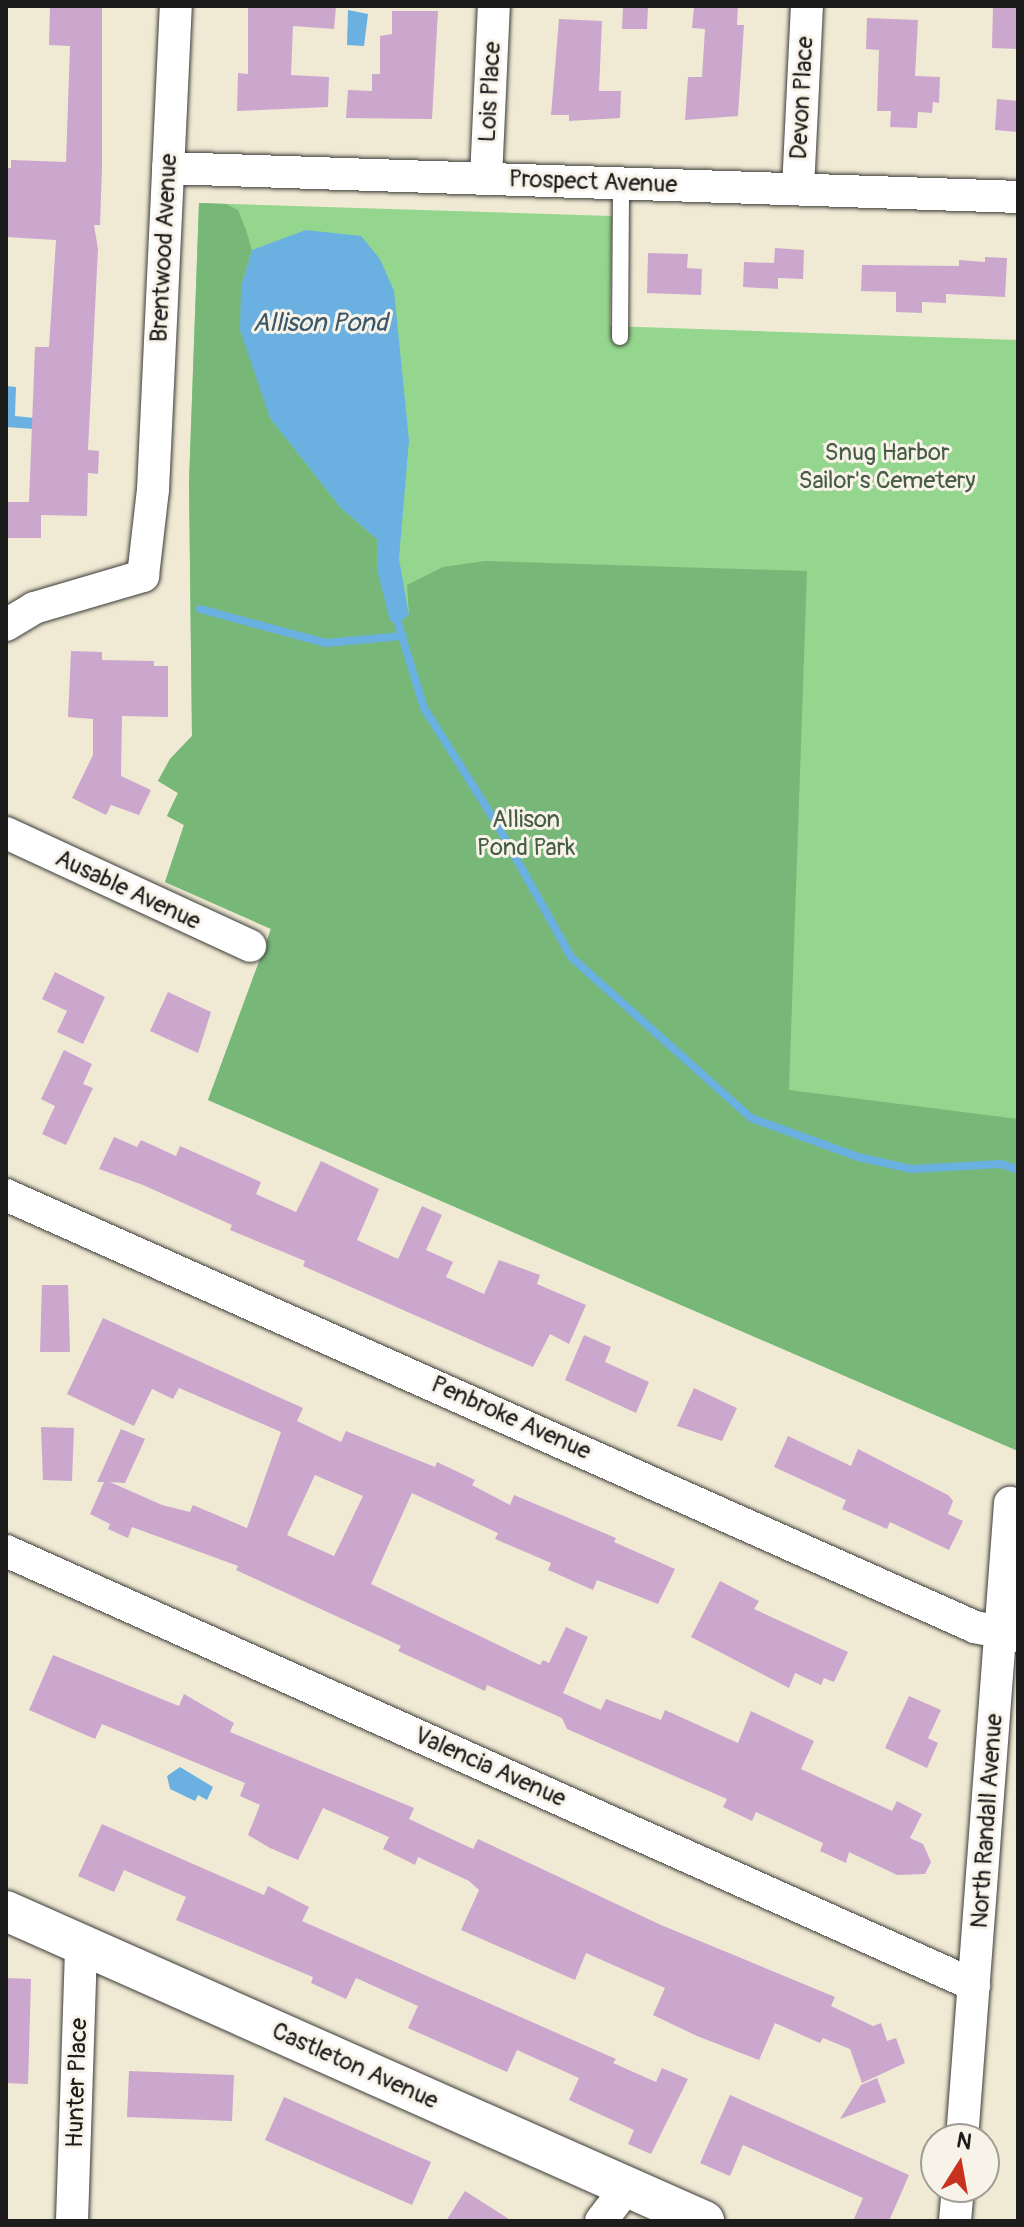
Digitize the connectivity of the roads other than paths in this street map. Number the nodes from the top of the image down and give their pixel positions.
1 (176, 6) edge
2 (494, 6) edge
3 (807, 6) edge
4 (168, 168) junction
5 (486, 179) junction
6 (621, 183) junction
7 (798, 189) junction
8 (1018, 197) edge
9 (620, 337) dead end
10 (6, 625) edge
11 (6, 833) edge
12 (250, 946) dead end
13 (6, 1195) edge
14 (1010, 1503) dead end
15 (6, 1551) edge
16 (1010, 1635) edge
17 (6, 1911) edge
18 (81, 1945) junction
19 (974, 1985) junction
20 (963, 2123) edge
21 (627, 2187) junction
22 (72, 2221) edge
23 (601, 2221) edge
24 (704, 2221) edge

1 - 4 street, Brentwood Avenue
2 - 5 street, Lois Place
3 - 7 street, Devon Place
4 - 5 street, Prospect Avenue
4 - 10 street, Brentwood Avenue
5 - 6 street, Prospect Avenue
6 - 7 street, Prospect Avenue
6 - 9 lane
7 - 8 street, Prospect Avenue
11 - 12 street, Ausable Avenue
13 - 16 street, Penbroke Avenue
14 - 16 street, North Randall Avenue
15 - 19 street, Valencia Avenue
16 - 19 street, North Randall Avenue
17 - 18 street, Castleton Avenue
18 - 21 street, Castleton Avenue
18 - 22 street, Hunter Place
19 - 20 street, North Randall Avenue
21 - 23 street
21 - 24 street, Castleton Avenue

